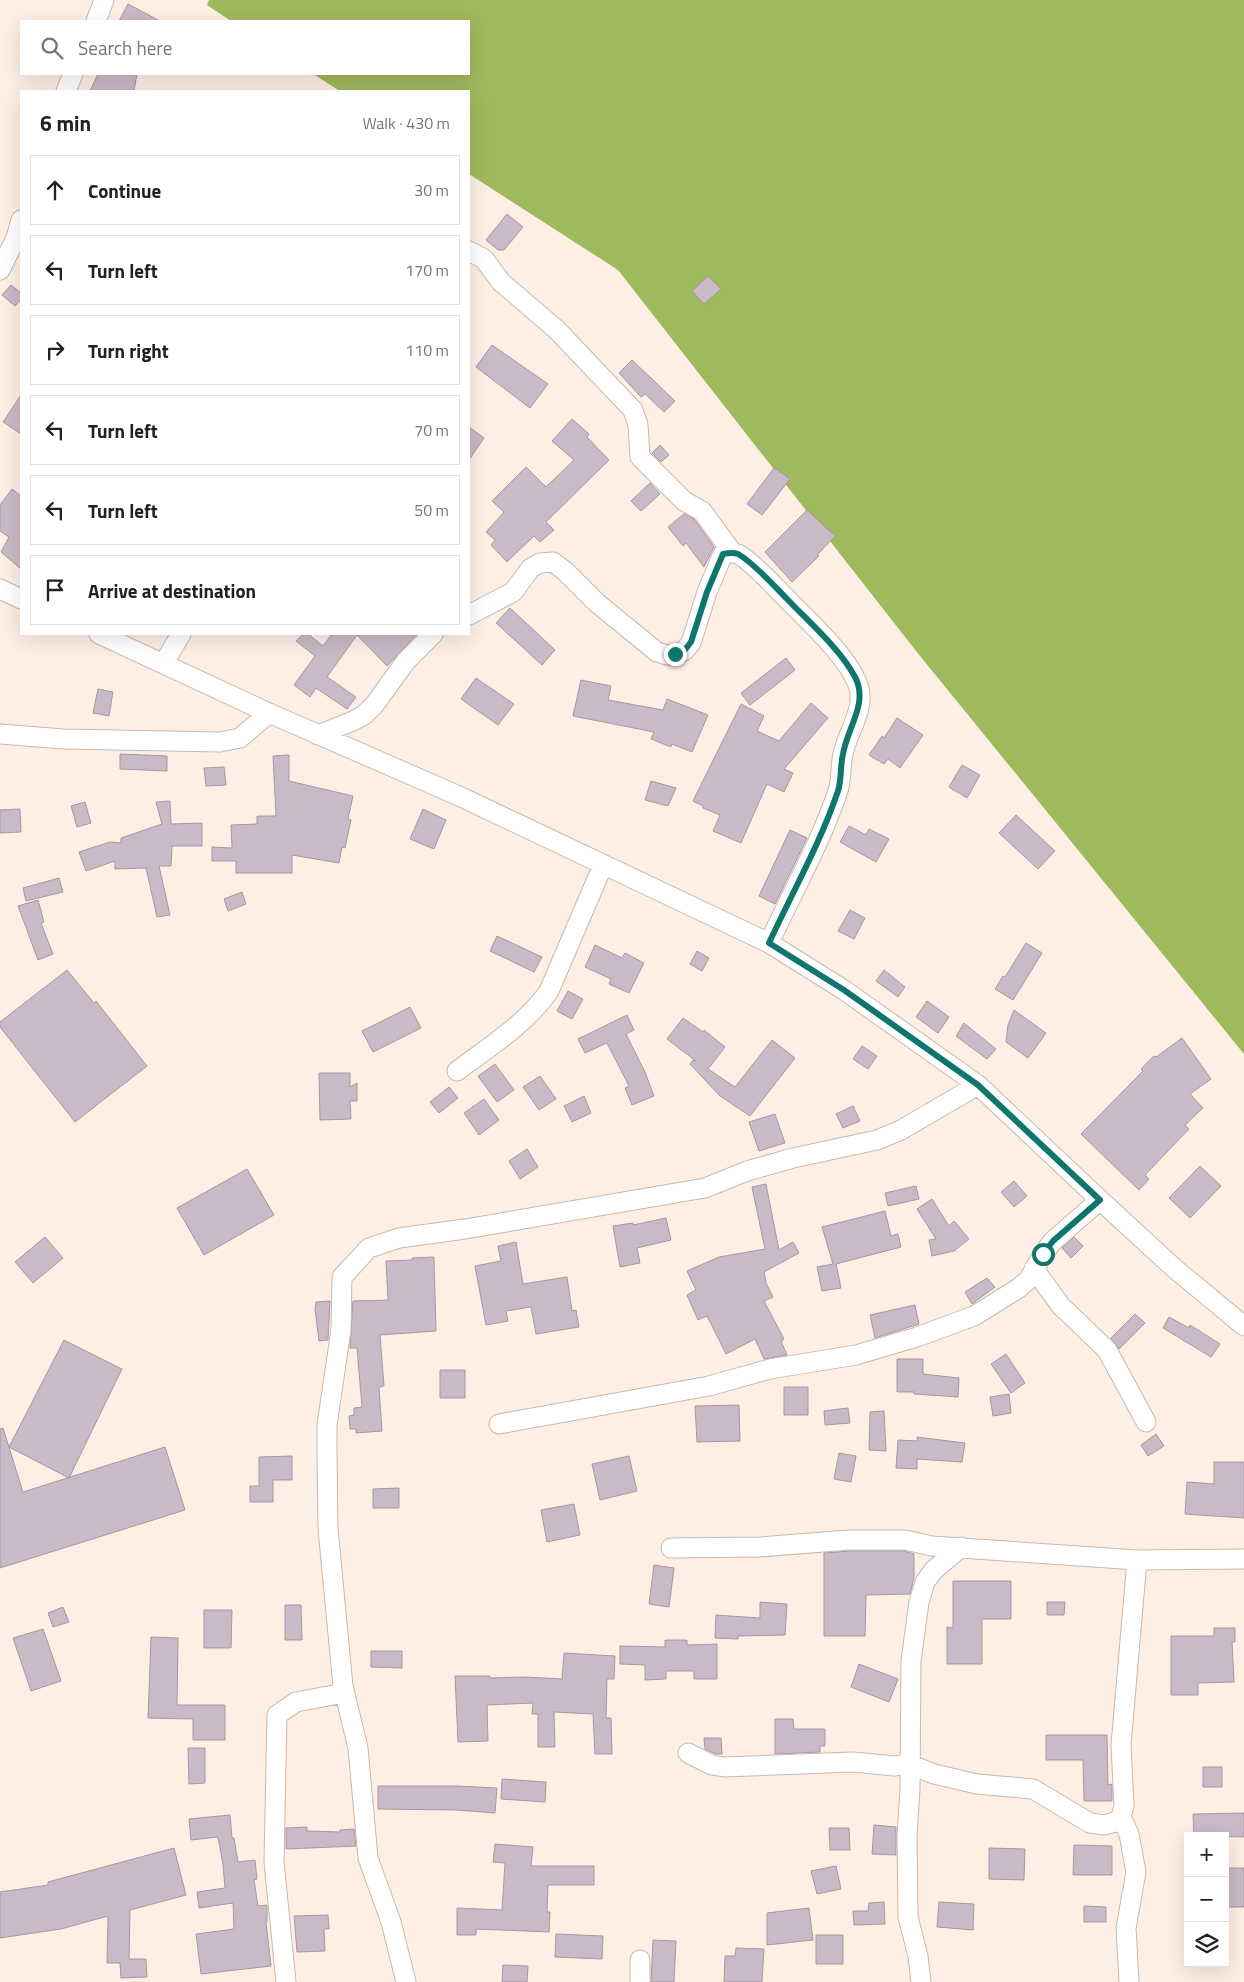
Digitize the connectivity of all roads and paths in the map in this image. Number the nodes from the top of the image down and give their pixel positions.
1 (104, 0) edge
2 (96, 20) edge
3 (74, 75) edge
4 (66, 90) edge
5 (20, 224) edge
6 (470, 252) edge
7 (0, 270) edge
8 (732, 552) junction
9 (0, 589) edge
10 (20, 599) edge
11 (470, 614) edge
12 (101, 635) edge
13 (181, 635) edge
14 (432, 635) edge
15 (164, 663) junction
16 (269, 713) junction
17 (0, 734) edge
18 (318, 734) junction
19 (604, 865) junction
20 (769, 943) junction
21 (457, 1070) dead end
22 (978, 1085) junction
23 (1100, 1200) junction
24 (1034, 1269) junction
25 (1244, 1326) edge
26 (1146, 1422) dead end
27 (499, 1424) dead end
28 (961, 1547) junction
29 (671, 1548) dead end
30 (1137, 1560) junction
31 (1244, 1560) edge
32 (343, 1686) junction
33 (688, 1753) dead end
34 (910, 1764) junction
35 (1121, 1817) junction
36 (640, 1960) dead end
37 (286, 1982) edge
38 (406, 1982) edge
39 (640, 1982) edge
40 (921, 1982) edge
41 (1129, 1982) edge

1 - 2 street
3 - 4 street
5 - 7 street
6 - 8 street
8 - 11 street
8 - 20 street
9 - 10 street
12 - 15 street
13 - 15 street
14 - 18 street
15 - 16 street
16 - 17 street
16 - 18 street
18 - 19 street
19 - 20 street
19 - 21 street
20 - 22 street
22 - 23 street
22 - 32 street
23 - 24 street
23 - 25 street
24 - 26 street
24 - 27 street
28 - 29 street
28 - 30 street
28 - 34 street
30 - 31 street
30 - 35 street
32 - 37 street
32 - 38 street
33 - 34 street
34 - 35 street
34 - 40 street
35 - 41 street
36 - 39 street

